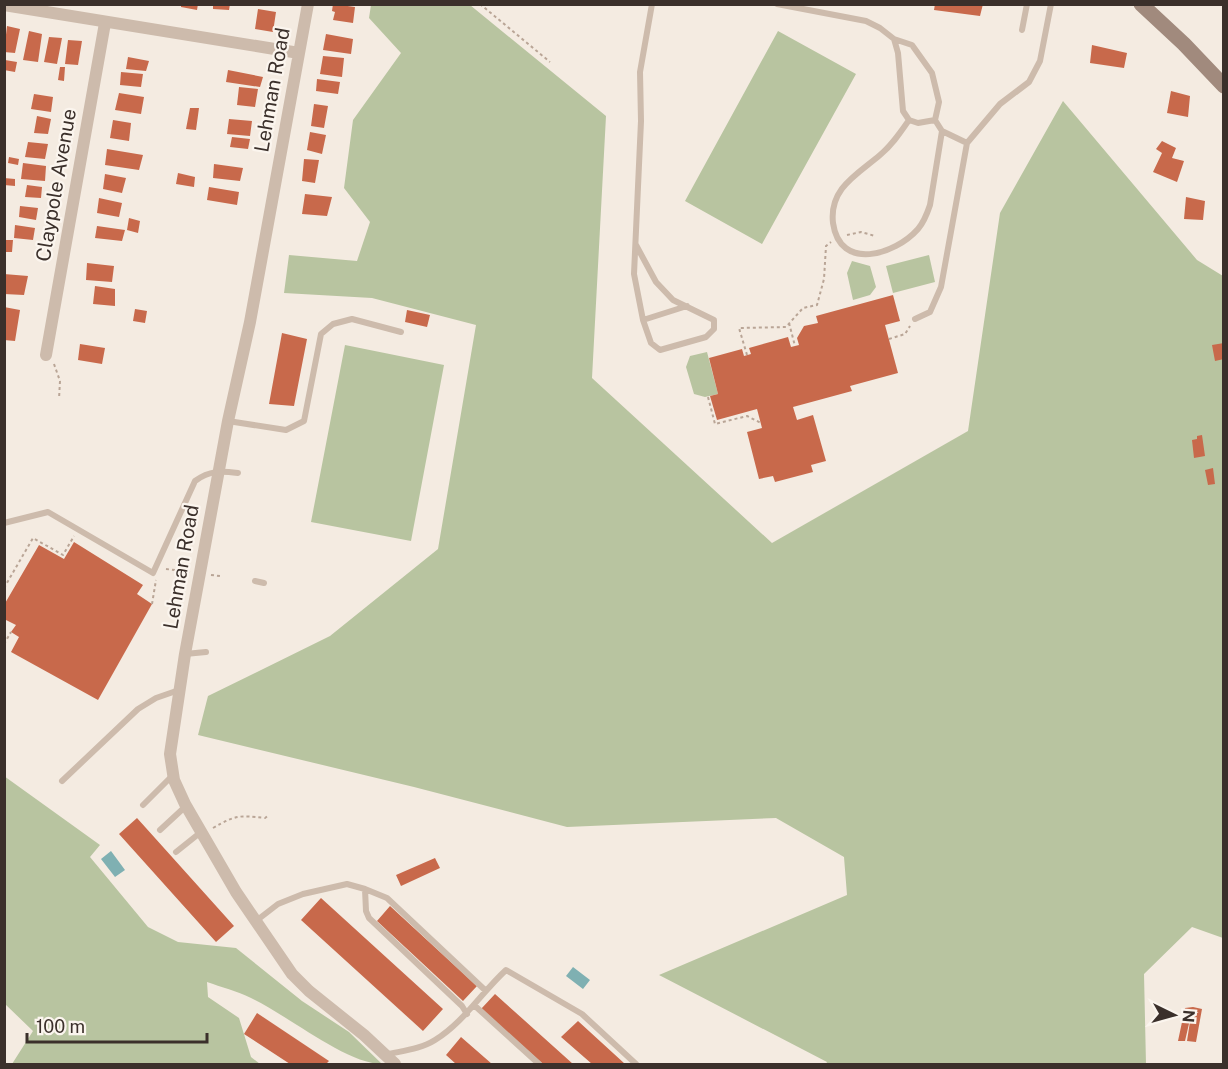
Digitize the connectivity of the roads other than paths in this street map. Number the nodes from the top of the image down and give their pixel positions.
1 (308, 4) edge
2 (777, 4) edge
3 (1027, 4) edge
4 (1051, 4) edge
5 (1141, 4) edge
6 (4, 5) edge
7 (652, 6) edge
8 (105, 23) junction
9 (1022, 30) dead end
10 (894, 39) junction
11 (299, 53) junction
12 (1224, 86) edge
13 (909, 120) junction
14 (935, 120) junction
15 (942, 131) junction
16 (967, 143) junction
17 (636, 245) junction
18 (687, 306) junction
19 (915, 319) road end
20 (643, 320) junction
21 (401, 332) dead end
22 (49, 358) road end
23 (228, 421) junction
24 (219, 471) junction
25 (238, 473) dead end
26 (4, 522) edge
27 (255, 581) dead end
28 (264, 583) dead end
29 (206, 652) dead end
30 (185, 654) junction
31 (179, 690) junction
32 (173, 775) junction
33 (63, 781) dead end
34 (142, 805) dead end
35 (186, 806) junction
36 (160, 830) dead end
37 (202, 833) junction
38 (176, 852) dead end
39 (365, 889) junction
40 (255, 921) junction
41 (486, 992) junction
42 (474, 1005) junction
43 (467, 1014) junction
44 (385, 1055) junction
45 (395, 1065) edge
46 (539, 1065) edge
47 (636, 1065) edge

1 - 11 street, Lehman Road
2 - 10 lane
3 - 9 lane
4 - 16 lane
5 - 12 street
6 - 8 street
7 - 17 lane
8 - 11 street
8 - 22 street, Claypole Avenue
10 - 13 lane
10 - 14 lane
11 - 23 street, Lehman Road
13 - 14 lane
13 - 15 lane
14 - 15 lane
15 - 16 lane
16 - 19 lane
17 - 18 lane
17 - 20 lane
18 - 20 lane
18 - 20 lane
21 - 23 lane
23 - 24 street, Lehman Road
24 - 25 lane
24 - 26 lane
24 - 30 street, Lehman Road
27 - 28 lane
29 - 30 lane
30 - 31 street, Lehman Road
31 - 32 street, Lehman Road
31 - 33 lane
32 - 34 lane
32 - 35 street, Lehman Road
35 - 36 lane
35 - 37 street, Lehman Road
37 - 38 lane
37 - 40 street, Lehman Road
39 - 40 lane
39 - 41 lane
39 - 43 lane
40 - 44 street, Lehman Road
41 - 42 lane
41 - 47 lane
42 - 43 lane
42 - 46 lane
43 - 44 lane
44 - 45 street, Lehman Road

